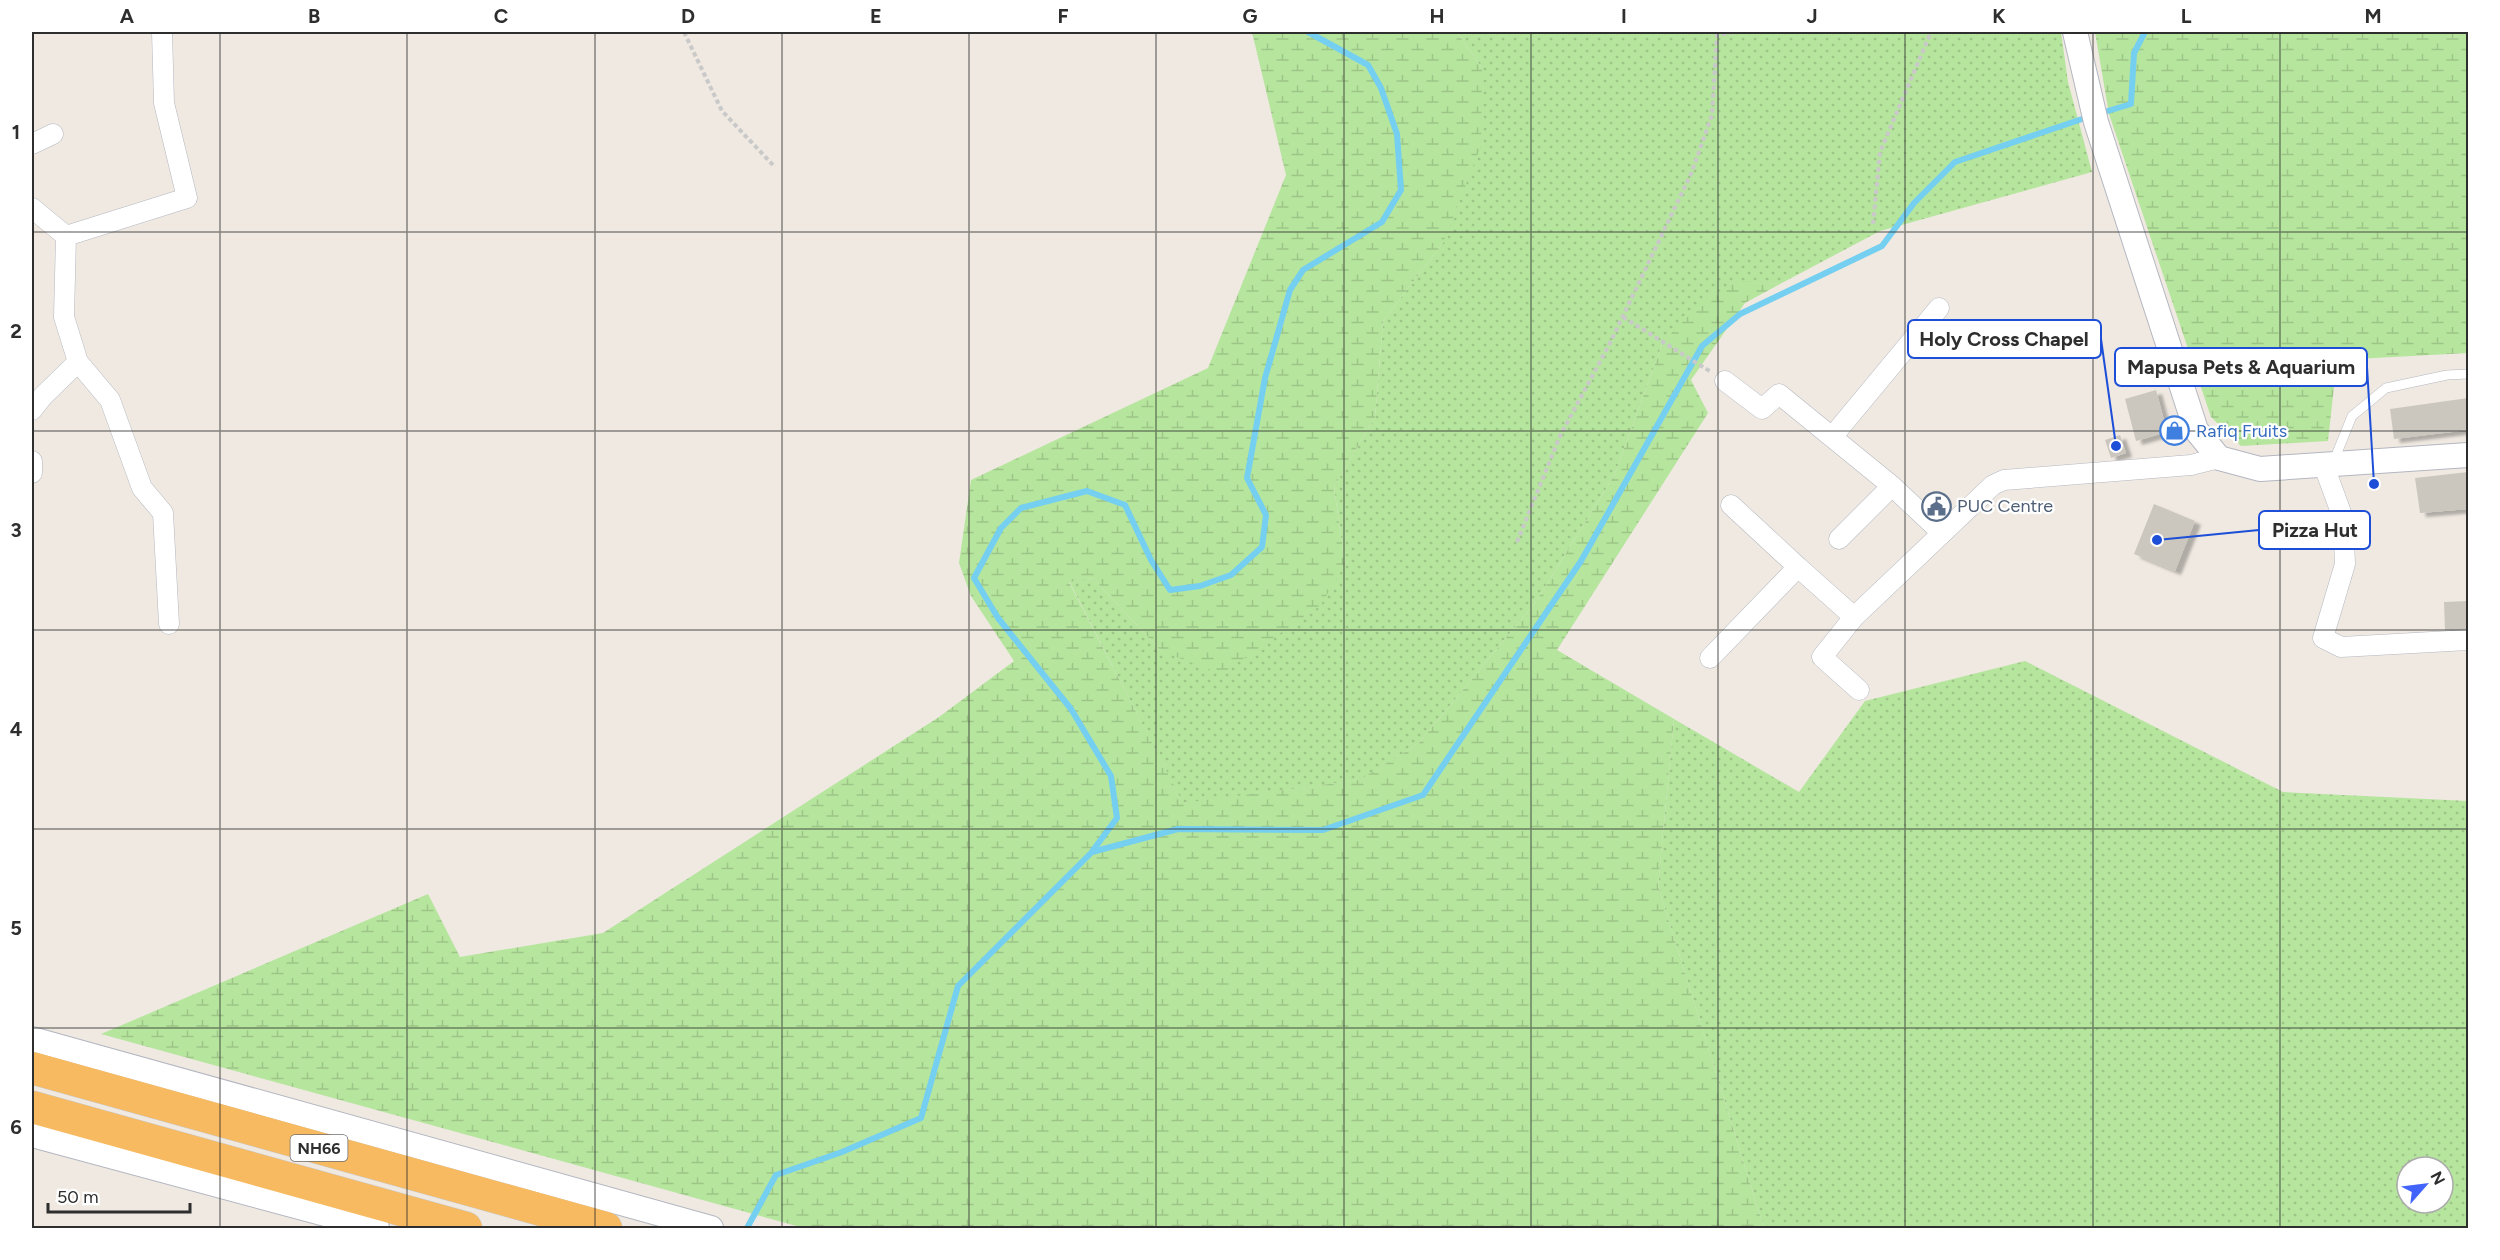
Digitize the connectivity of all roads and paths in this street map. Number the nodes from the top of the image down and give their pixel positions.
1 (162, 32) edge
2 (684, 32) edge
3 (1710, 32) edge
4 (1736, 32) edge
5 (1931, 32) edge
6 (2074, 32) edge
7 (1717, 35) junction
8 (53, 134) dead end
9 (32, 144) edge
10 (773, 165) dead end
11 (32, 208) edge
12 (1873, 224) dead end
13 (66, 236) junction
14 (1939, 308) dead end
15 (1623, 317) junction
16 (78, 362) junction
17 (2469, 374) edge
18 (1725, 381) joint
19 (32, 410) edge
20 (1832, 437) junction
21 (2469, 455) edge
22 (2219, 458) junction
23 (32, 461) edge
24 (2328, 466) junction
25 (32, 473) edge
26 (1892, 486) junction
27 (1731, 505) dead end
28 (1942, 533) junction
29 (1839, 539) dead end
30 (1517, 542) dead end
31 (1798, 567) junction
32 (1854, 617) junction
33 (169, 624) dead end
34 (2469, 640) edge
35 (1710, 658) dead end
36 (1859, 690) dead end
37 (32, 1038) edge
38 (32, 1068) edge
39 (32, 1107) edge
40 (32, 1135) edge
41 (376, 1228) edge
42 (466, 1228) edge
43 (606, 1228) edge
44 (711, 1228) edge

1 - 13 street
2 - 10 path
3 - 7 path
4 - 7 path
5 - 12 path
6 - 22 street
7 - 15 path
8 - 9 street
11 - 13 street
13 - 16 street
14 - 20 street
15 - 18 path
15 - 30 path
16 - 19 street
16 - 33 street
17 - 24 lane
18 - 20 street
20 - 26 street
21 - 24 street
22 - 24 street
22 - 28 street
23 - 25 street
24 - 34 street
26 - 28 street
26 - 29 street
27 - 31 street
28 - 32 street
31 - 32 street
31 - 35 street
32 - 36 street
37 - 44 street
38 - 43 highway, NH66
39 - 42 highway, NH66
40 - 41 street

